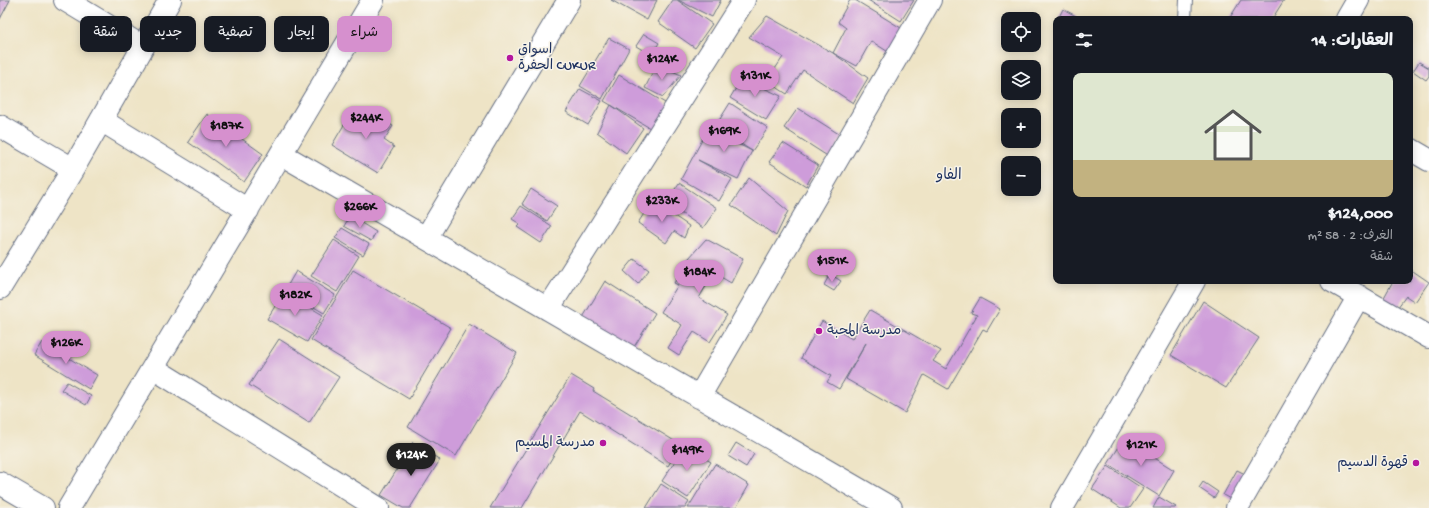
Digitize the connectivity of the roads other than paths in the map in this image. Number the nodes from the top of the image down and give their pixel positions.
1 (65, 0) edge
2 (170, 0) edge
3 (372, 0) edge
4 (569, 0) edge
5 (744, 0) edge
6 (930, 0) edge
7 (1186, 0) edge
8 (1358, 0) edge
9 (161, 16) edge
10 (1185, 16) edge
11 (1349, 16) edge
12 (140, 45) edge
13 (140, 52) edge
14 (101, 120) junction
15 (0, 126) edge
16 (1413, 151) edge
17 (281, 154) junction
18 (1429, 160) edge
19 (73, 169) junction
20 (248, 210) junction
21 (426, 238) junction
22 (1192, 284) edge
23 (1337, 284) edge
24 (1, 286) edge
25 (1359, 296) junction
26 (548, 309) junction
27 (1429, 337) edge
28 (153, 368) junction
29 (699, 397) junction
30 (0, 483) edge
31 (42, 508) edge
32 (69, 508) edge
33 (378, 508) edge
34 (891, 508) edge
35 (1062, 508) edge
36 (1237, 508) edge

1 - 12 street
2 - 9 street
3 - 17 street
4 - 21 street
5 - 26 street
6 - 29 street
7 - 10 lane
8 - 11 street
13 - 14 street
14 - 19 street
14 - 20 street
15 - 19 street
16 - 18 street
17 - 20 street
17 - 21 street
19 - 24 street
20 - 28 street
21 - 26 street
22 - 35 street
23 - 25 street
25 - 27 street
25 - 36 street
26 - 29 street
28 - 32 street
28 - 33 street
29 - 34 street
30 - 31 street

